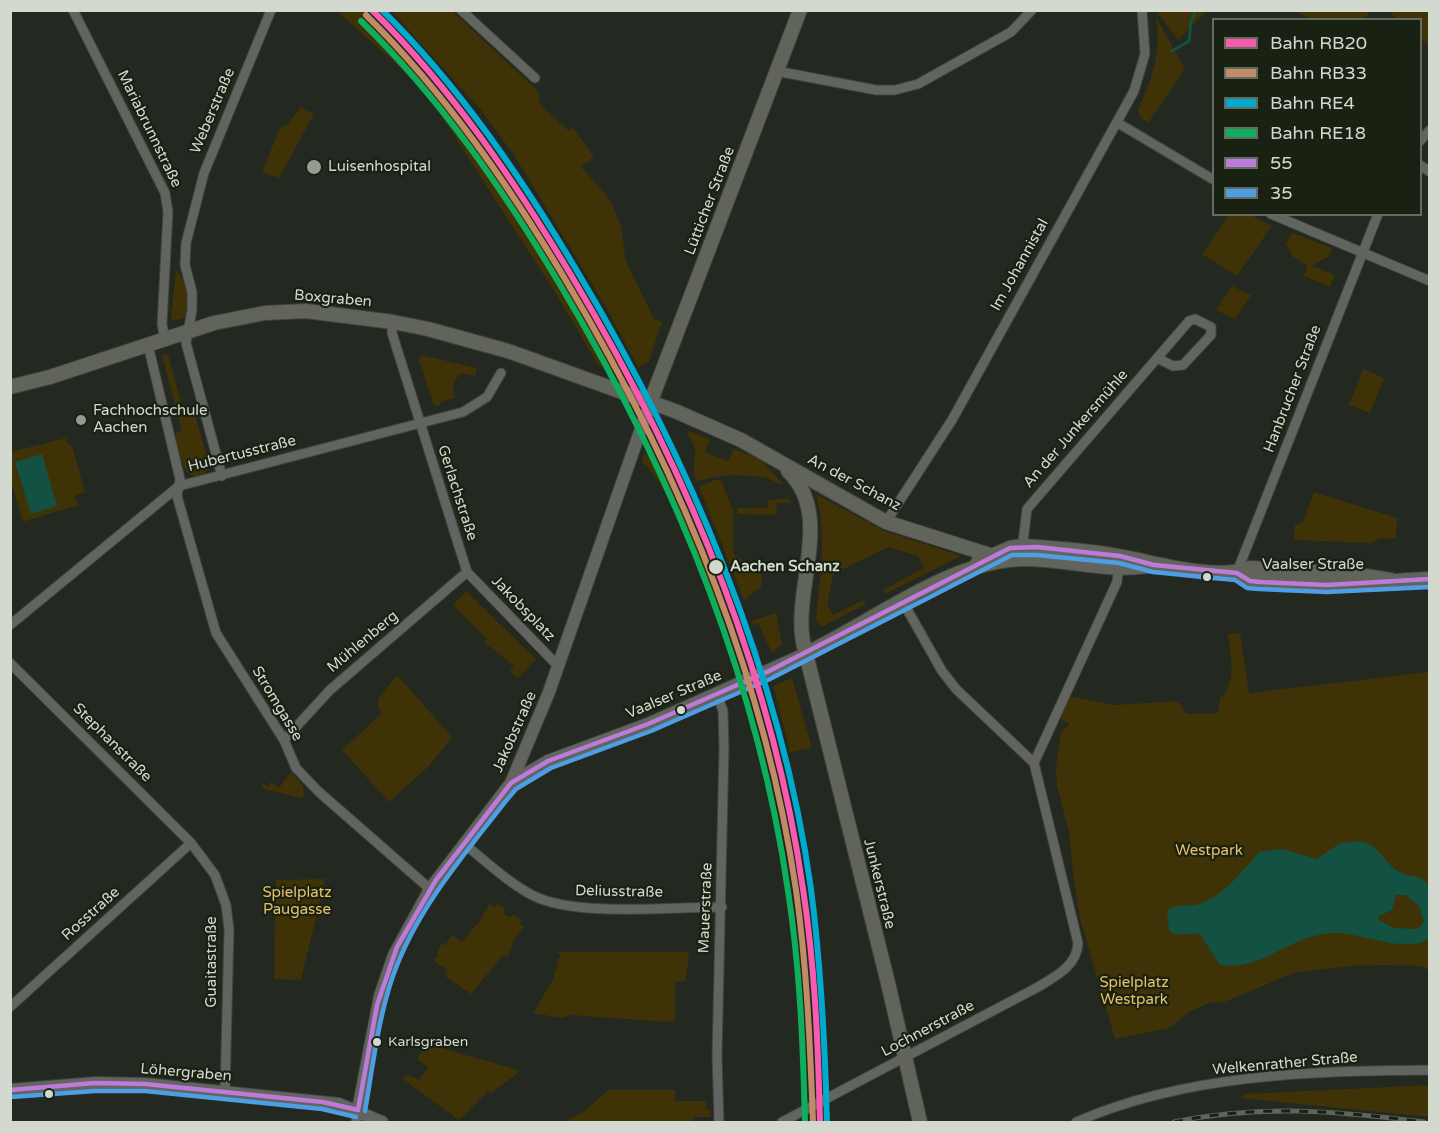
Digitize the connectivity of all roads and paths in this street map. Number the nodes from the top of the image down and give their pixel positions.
1 (73, 10) edge
2 (271, 10) edge
3 (461, 10) edge
4 (800, 10) edge
5 (1032, 10) edge
6 (1142, 10) edge
7 (776, 71) junction
8 (535, 78) dead end
9 (1118, 123) junction
10 (1212, 179) edge
11 (1276, 216) edge
12 (1377, 216) edge
13 (1363, 253) junction
14 (1430, 280) edge
15 (393, 322) junction
16 (188, 331) junction
17 (165, 339) junction
18 (148, 345) junction
19 (1157, 358) junction
20 (501, 373) dead end
21 (10, 387) edge
22 (650, 403) junction
23 (419, 424) junction
24 (780, 463) junction
25 (222, 476) junction
26 (178, 486) junction
27 (886, 522) junction
28 (1018, 551) junction
29 (991, 556) junction
30 (1119, 563) junction
31 (467, 572) junction
32 (1237, 573) junction
33 (1430, 579) edge
34 (903, 602) junction
35 (10, 626) edge
36 (806, 654) junction
37 (10, 663) edge
38 (558, 666) junction
39 (717, 694) junction
40 (284, 740) junction
41 (1034, 764) junction
42 (511, 783) junction
43 (191, 843) junction
44 (463, 843) junction
45 (430, 889) junction
46 (722, 907) junction
47 (10, 1007) edge
48 (905, 1058) junction
49 (1430, 1070) edge
50 (10, 1090) edge
51 (225, 1092) junction
52 (357, 1116) edge
53 (382, 1122) edge
54 (719, 1122) edge
55 (782, 1122) edge
56 (920, 1122) edge
57 (1076, 1122) edge

1 - 17 street, Mariabrunnstraße
2 - 16 street, Weberstraße
3 - 8 street
4 - 7 main road, Lütticher Straße
5 - 7 street
6 - 9 street, Im Johannistal
7 - 22 main road, Lütticher Straße
9 - 10 street
9 - 27 street, Im Johannistal
11 - 13 street
12 - 13 street, Hanbrucher Straße
13 - 14 street
13 - 32 street, Hanbrucher Straße
15 - 16 main road, Boxgraben
15 - 22 main road, Boxgraben
15 - 23 street, Gerlachstraße
16 - 17 main road, Boxgraben
16 - 25 street, Weberstraße
17 - 18 main road, Boxgraben
18 - 21 main road, Boxgraben
18 - 26 street, Stromgasse
19 - 19 street, An der Junkersmühle
19 - 28 street, An der Junkersmühle
20 - 23 street, Hubertusstraße
22 - 24 main road, An der Schanz
22 - 38 street, Jakobstraße
23 - 25 street, Hubertusstraße
23 - 31 street, Gerlachstraße
24 - 27 main road, An der Schanz
24 - 36 main road, An der Schanz
25 - 26 street, Hubertusstraße
26 - 35 street, Hubertusstraße
26 - 40 street, Stromgasse
27 - 29 main road, An der Schanz
28 - 29 main road, An der Schanz
28 - 30 main road, Vaalser Straße
29 - 34 main road, Vaalser Straße
30 - 32 main road, Vaalser Straße
30 - 41 street
31 - 38 street, Jakobsplatz
31 - 40 street, Mühlenberg
32 - 33 main road, Vaalser Straße
34 - 36 main road, Vaalser Straße
34 - 41 street
36 - 39 street, Vaalser Straße
36 - 48 main road, Junkerstraße
37 - 43 street, Stephanstraße
38 - 42 street, Jakobstraße
39 - 42 street, Vaalser Straße
39 - 46 street, Mauerstraße
40 - 45 street, Stromgasse
41 - 48 street, Lochnerstraße
42 - 44 street, Jakobstraße
43 - 47 street, Rosstraße
43 - 51 street, Guaitastraße
44 - 45 street, Jakobstraße
44 - 46 street, Deliusstraße
45 - 52 street, Jakobstraße
46 - 54 street, Mauerstraße
48 - 55 street, Lochnerstraße
48 - 56 main road, Junkerstraße
49 - 57 street, Welkenrather Straße
50 - 51 street, Löhergraben
51 - 52 street, Löhergraben
52 - 53 street

